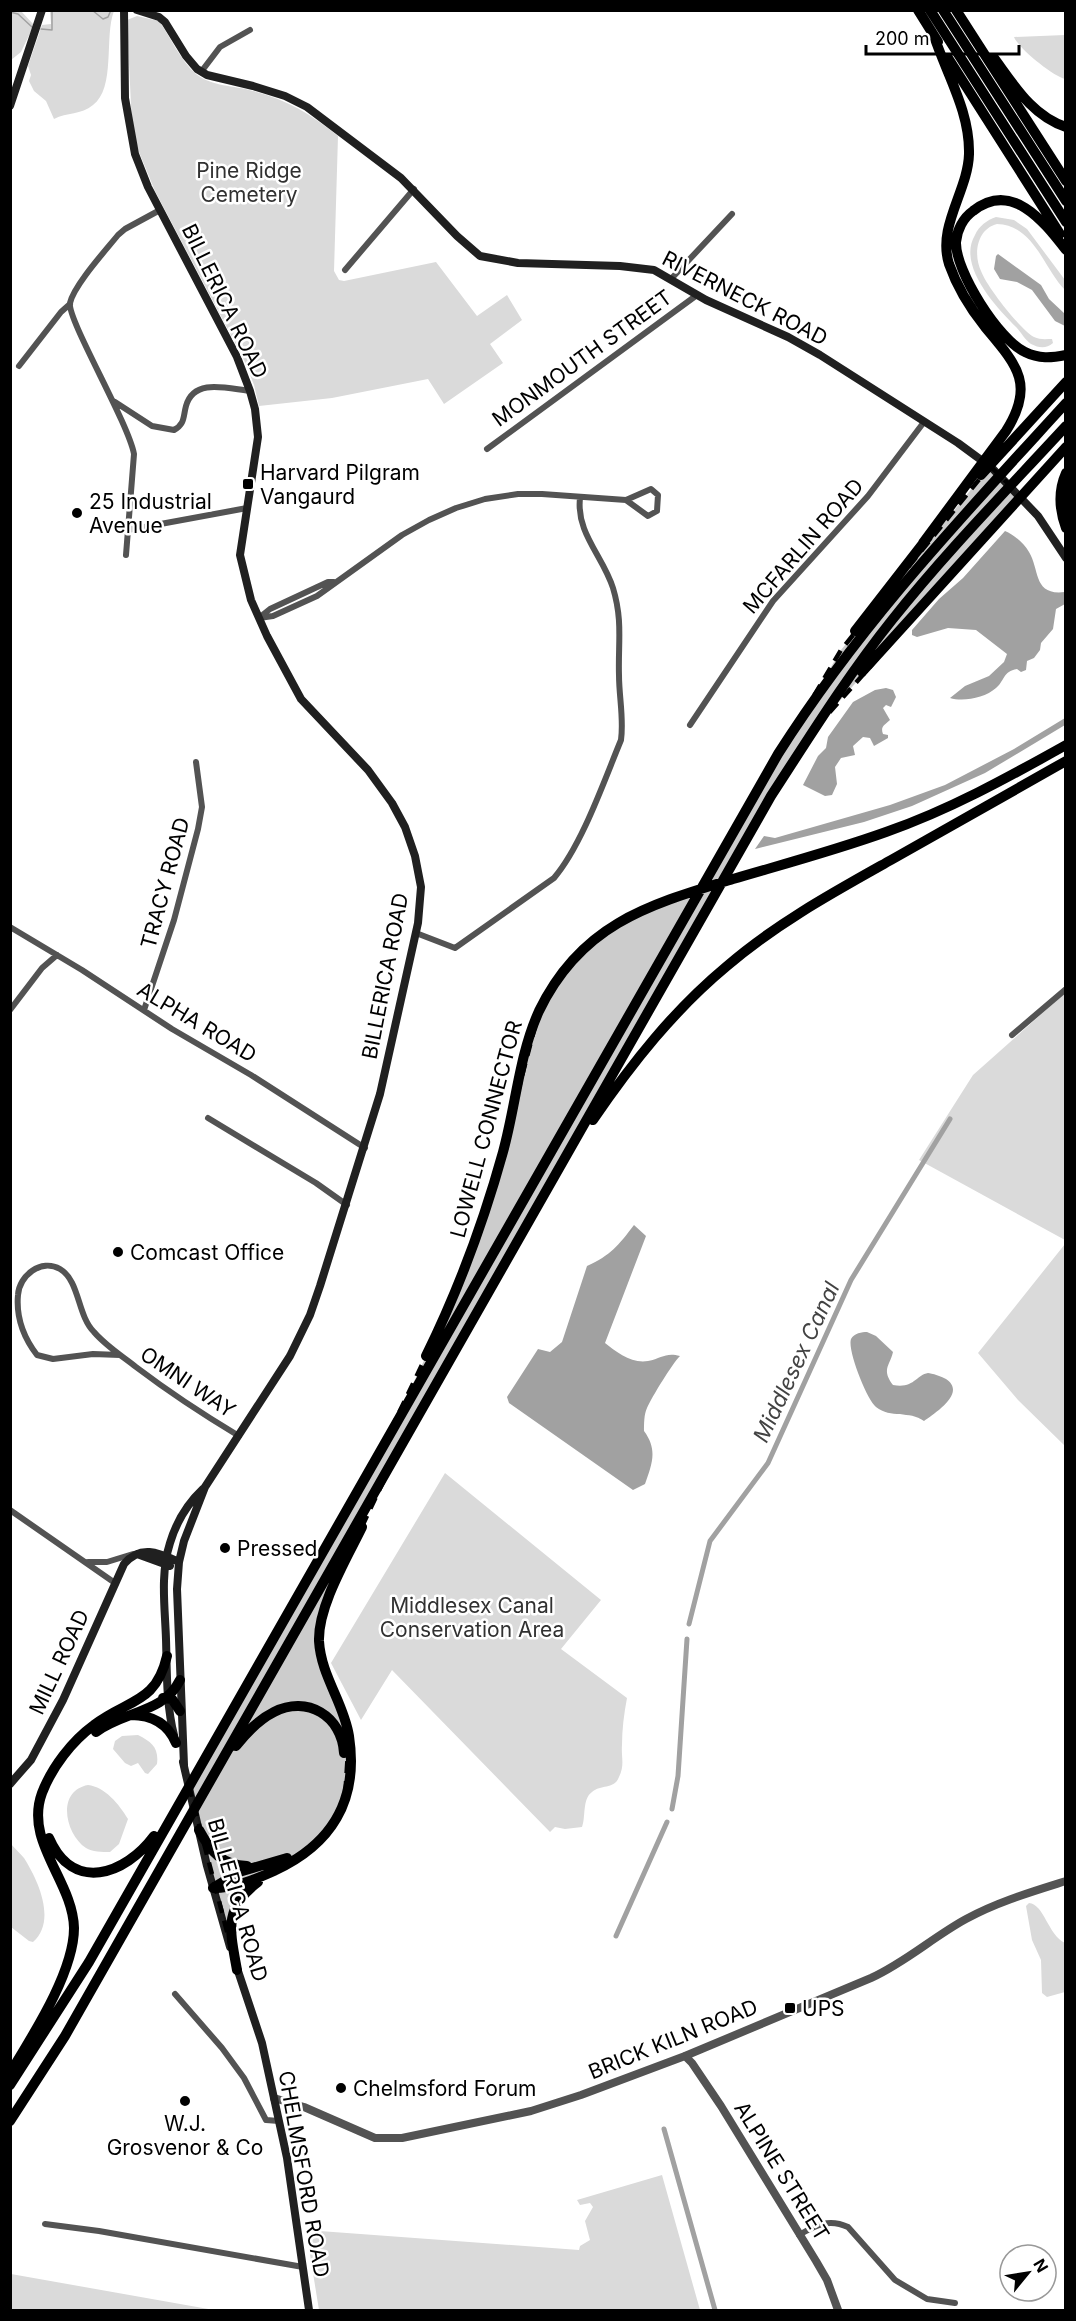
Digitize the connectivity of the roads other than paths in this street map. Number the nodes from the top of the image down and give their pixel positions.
1 (42, 10) edge
2 (124, 10) edge
3 (137, 10) edge
4 (918, 10) edge
5 (930, 10) edge
6 (943, 10) edge
7 (957, 10) edge
8 (250, 30) dead end
9 (934, 36) junction
10 (201, 72) junction
11 (10, 106) edge
12 (1065, 127) edge
13 (1065, 182) edge
14 (414, 189) junction
15 (1065, 201) edge
16 (160, 210) junction
17 (732, 214) dead end
18 (1065, 222) edge
19 (1065, 242) edge
20 (1065, 250) edge
21 (345, 270) dead end
22 (671, 279) junction
23 (697, 295) junction
24 (70, 304) junction
25 (1065, 355) edge
26 (19, 366) dead end
27 (1065, 382) edge
28 (250, 391) junction
29 (114, 402) junction
30 (1065, 403) edge
31 (924, 422) junction
32 (1065, 426) edge
33 (1065, 447) edge
34 (487, 449) dead end
35 (1065, 473) edge
36 (580, 498) junction
37 (626, 500) junction
38 (247, 508) junction
39 (1065, 528) edge
40 (128, 530) junction
41 (923, 543) junction
42 (126, 555) dead end
43 (1065, 558) edge
44 (259, 618) junction
45 (825, 712) junction
46 (690, 725) dead end
47 (788, 738) junction
48 (1065, 745) edge
49 (1065, 761) edge
50 (196, 762) dead end
51 (10, 927) edge
52 (416, 933) junction
53 (57, 955) junction
54 (1065, 989) edge
55 (10, 1010) edge
56 (144, 1010) junction
57 (1012, 1035) dead end
58 (208, 1118) dead end
59 (365, 1148) junction
60 (546, 1190) junction
61 (347, 1205) junction
62 (120, 1355) junction
63 (239, 1436) junction
64 (383, 1446) junction
65 (399, 1448) junction
66 (205, 1487) junction
67 (10, 1510) edge
68 (137, 1554) junction
69 (83, 1561) junction
70 (166, 1561) junction
71 (179, 1566) junction
72 (115, 1583) junction
73 (167, 1656) junction
74 (180, 1680) junction
75 (168, 1698) junction
76 (130, 1704) junction
77 (180, 1711) junction
78 (125, 1716) junction
79 (176, 1743) junction
80 (184, 1765) junction
81 (212, 1777) junction
82 (10, 1784) edge
83 (181, 1800) junction
84 (199, 1830) junction
85 (254, 1867) junction
86 (267, 1874) junction
87 (1065, 1881) edge
88 (213, 1888) junction
89 (237, 1970) junction
90 (176, 1994) dead end
91 (262, 2043) joint
92 (685, 2056) junction
93 (10, 2073) edge
94 (10, 2085) edge
95 (274, 2098) junction
96 (10, 2121) edge
97 (279, 2121) junction
98 (45, 2224) dead end
99 (799, 2235) junction
100 (303, 2267) junction
101 (955, 2303) dead end
102 (309, 2310) edge
103 (838, 2310) edge

1 - 11 main road
2 - 16 main road, BILLERICA ROAD
3 - 10 main road
4 - 9 highway
5 - 18 highway
6 - 15 highway
7 - 12 highway
7 - 13 highway
8 - 10 street
9 - 19 highway
9 - 41 highway
10 - 14 main road, RIVERNECK ROAD
14 - 21 street
14 - 22 main road, RIVERNECK ROAD
16 - 24 street
16 - 28 main road, BILLERICA ROAD
17 - 22 street
20 - 25 highway
22 - 23 main road, RIVERNECK ROAD
23 - 31 main road, RIVERNECK ROAD
23 - 34 street, MONMOUTH STREET
24 - 26 street
24 - 29 street
27 - 41 highway
28 - 29 street
28 - 38 main road, BILLERICA ROAD
29 - 40 street
30 - 47 highway
31 - 43 main road, RIVERNECK ROAD
31 - 46 street, MCFARLIN ROAD
32 - 45 highway
33 - 45 highway
35 - 39 highway
36 - 37 street
36 - 44 street
36 - 52 street
37 - 37 street
38 - 40 street
38 - 44 main road, BILLERICA ROAD
40 - 42 street
41 - 47 highway
44 - 52 main road, BILLERICA ROAD
45 - 60 highway
47 - 64 highway
48 - 64 highway, LOWELL CONNECTOR
49 - 60 highway
50 - 56 street, TRACY ROAD
51 - 53 street, ALPHA ROAD
52 - 59 main road, BILLERICA ROAD
53 - 55 street
53 - 56 street, ALPHA ROAD
54 - 57 street
56 - 59 street, ALPHA ROAD
58 - 61 street
59 - 61 main road, BILLERICA ROAD
60 - 65 highway
61 - 63 main road, BILLERICA ROAD
62 - 62 street, OMNI WAY
62 - 63 street, OMNI WAY
63 - 66 main road, BILLERICA ROAD
64 - 83 highway
65 - 81 highway
65 - 86 highway
66 - 70 main road, BILLERICA ROAD
66 - 71 main road, BILLERICA ROAD
67 - 69 street
68 - 69 street
68 - 70 main road
68 - 72 main road, MILL ROAD
69 - 72 street
70 - 71 main road
70 - 73 main road, BILLERICA ROAD
71 - 74 main road, BILLERICA ROAD
72 - 82 main road, MILL ROAD
73 - 75 main road, BILLERICA ROAD
73 - 76 highway
74 - 75 highway
74 - 77 main road, BILLERICA ROAD
75 - 76 highway
75 - 77 highway
75 - 78 highway
75 - 79 main road, BILLERICA ROAD
76 - 93 highway
77 - 80 main road, BILLERICA ROAD
78 - 79 highway
78 - 83 highway
79 - 80 main road, BILLERICA ROAD
80 - 84 main road, BILLERICA ROAD
81 - 85 highway
81 - 96 highway
83 - 94 highway
84 - 85 highway
84 - 88 main road, BILLERICA ROAD
85 - 88 highway
86 - 88 highway
86 - 89 highway
87 - 92 street, BRICK KILN ROAD
88 - 89 main road, BILLERICA ROAD
89 - 91 main road, BILLERICA ROAD
90 - 97 street
91 - 95 main road, CHELMSFORD ROAD
92 - 95 street, BRICK KILN ROAD
92 - 99 street, ALPINE STREET
95 - 97 main road, CHELMSFORD ROAD
97 - 100 main road, CHELMSFORD ROAD
98 - 100 street
99 - 101 street
99 - 103 street, ALPINE STREET
100 - 102 main road, CHELMSFORD ROAD

